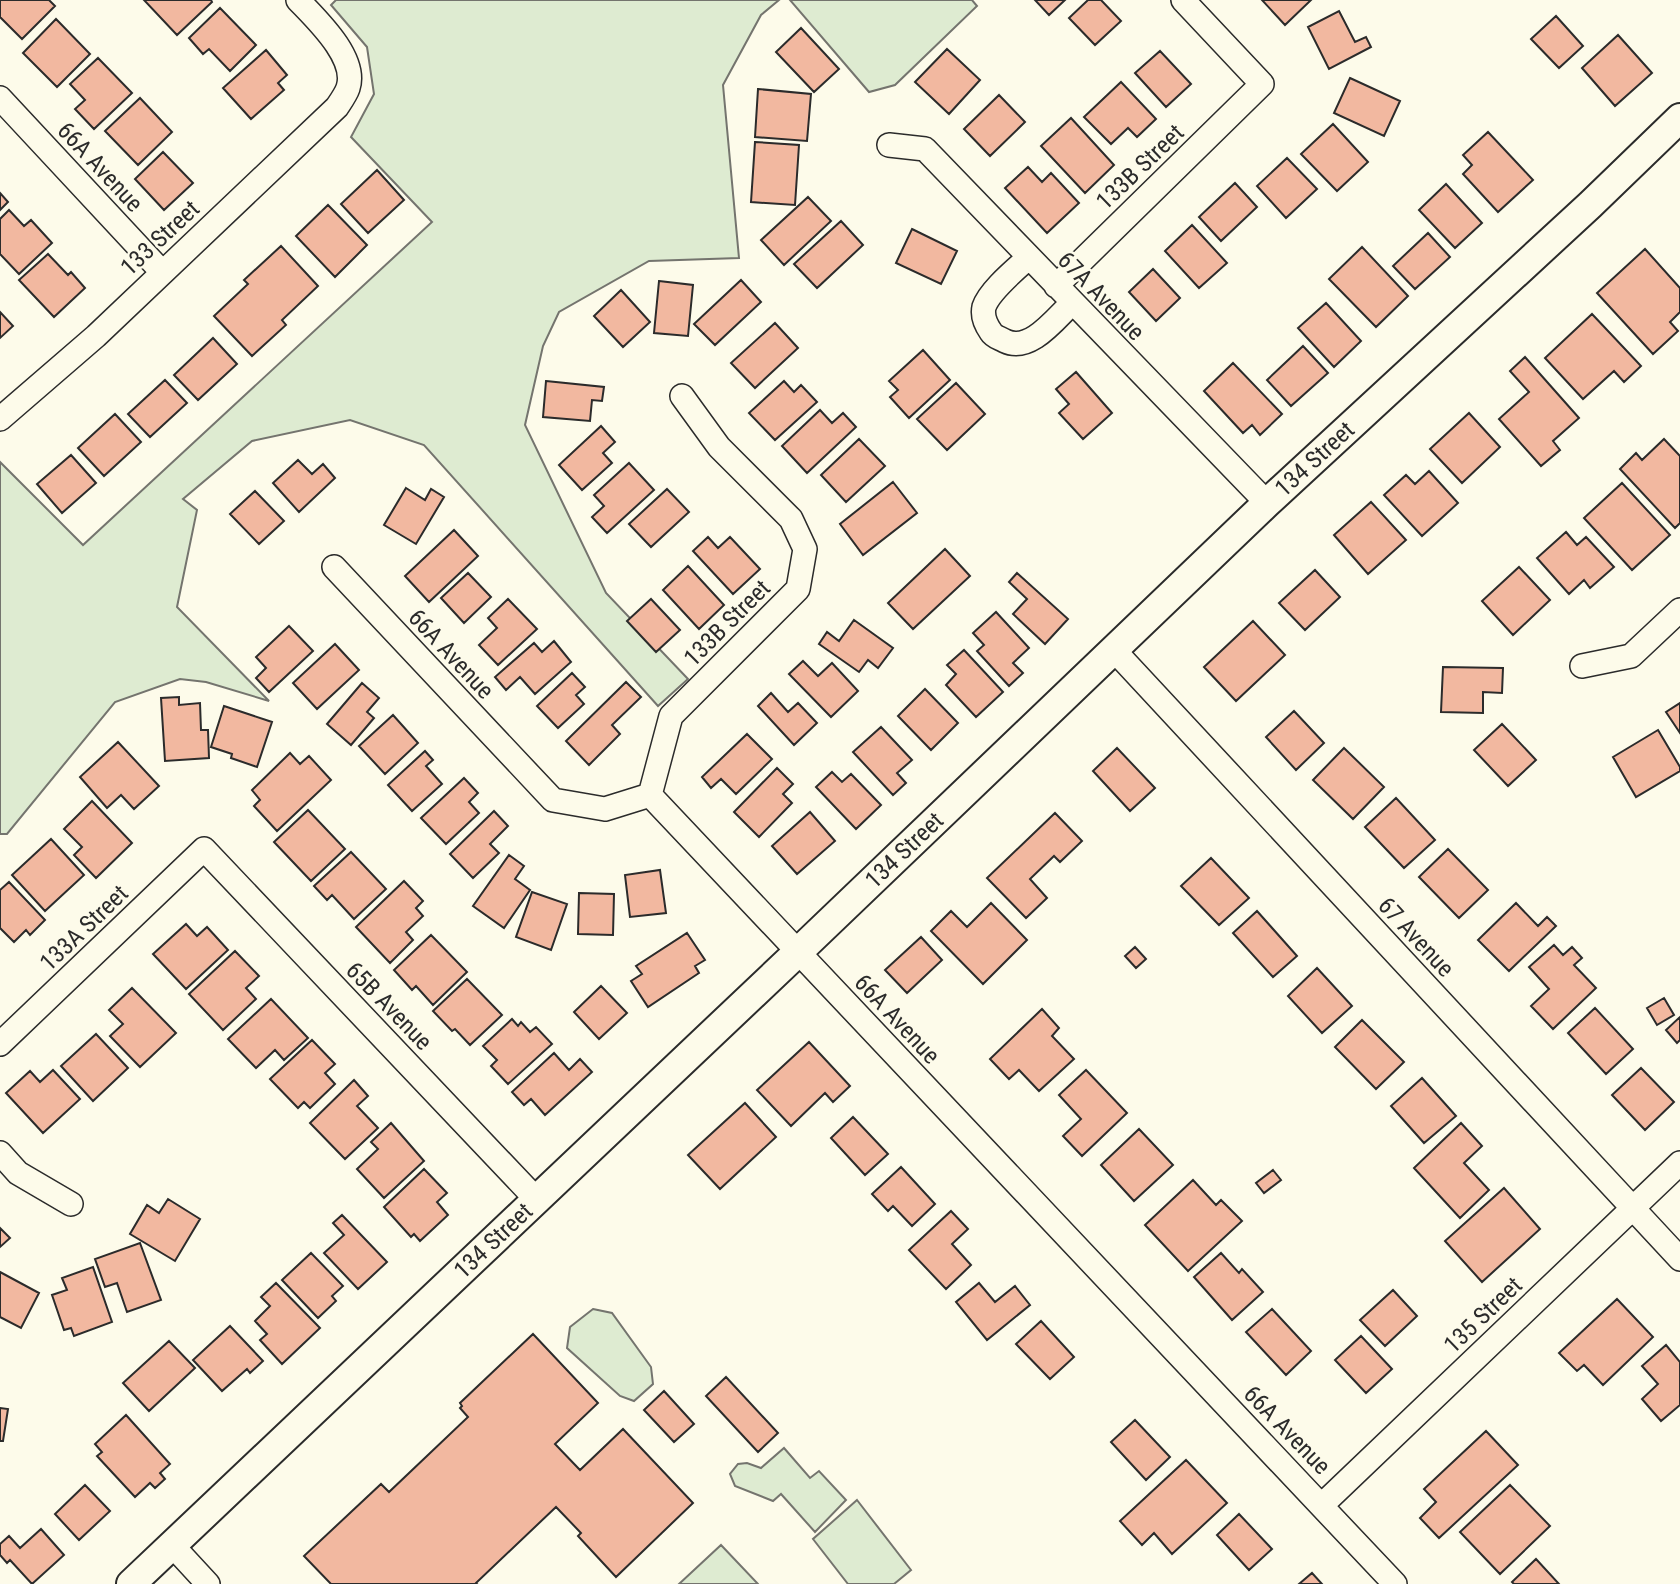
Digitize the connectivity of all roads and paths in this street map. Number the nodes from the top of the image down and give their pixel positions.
1 (298, 0) edge
2 (1183, 0) edge
3 (0, 98) edge
4 (1680, 118) edge
5 (889, 145) dead end
6 (1028, 258) junction
7 (162, 272) junction
8 (1056, 286) junction
9 (1072, 303) junction
10 (682, 396) dead end
11 (0, 419) edge
12 (1267, 503) junction
13 (334, 567) dead end
14 (1680, 610) edge
15 (1114, 650) junction
16 (1582, 666) dead end
17 (650, 795) junction
18 (204, 849) joint
19 (798, 952) junction
20 (0, 1044) edge
21 (0, 1153) edge
22 (1680, 1163) edge
23 (536, 1199) junction
24 (71, 1204) dead end
25 (1632, 1208) junction
26 (1680, 1259) edge
27 (1322, 1505) junction
28 (172, 1545) junction
29 (131, 1584) edge
30 (208, 1584) edge
31 (1395, 1584) edge

1 - 7 street, 133 Street
2 - 8 street, 133B Street
3 - 7 street, 66A Avenue
4 - 12 street, 134 Street
5 - 6 street, 67A Avenue
6 - 8 street, 67A Avenue
6 - 9 street
7 - 11 street, 133 Street
8 - 9 street, 67A Avenue
9 - 12 street, 67A Avenue
10 - 17 street, 133B Street
12 - 15 street, 134 Street
13 - 17 street, 66A Avenue
14 - 16 street
15 - 19 street, 134 Street
15 - 25 street, 67 Avenue
17 - 19 street, 66A Avenue
18 - 20 street, 133A Street
18 - 23 street, 65B Avenue
19 - 23 street, 134 Street
19 - 27 street, 66A Avenue
21 - 24 street
22 - 25 street, 135 Street
23 - 28 street, 134 Street
25 - 26 street, 67 Avenue
25 - 27 street, 135 Street
27 - 31 street, 66A Avenue
28 - 29 street, 134 Street
28 - 30 street

